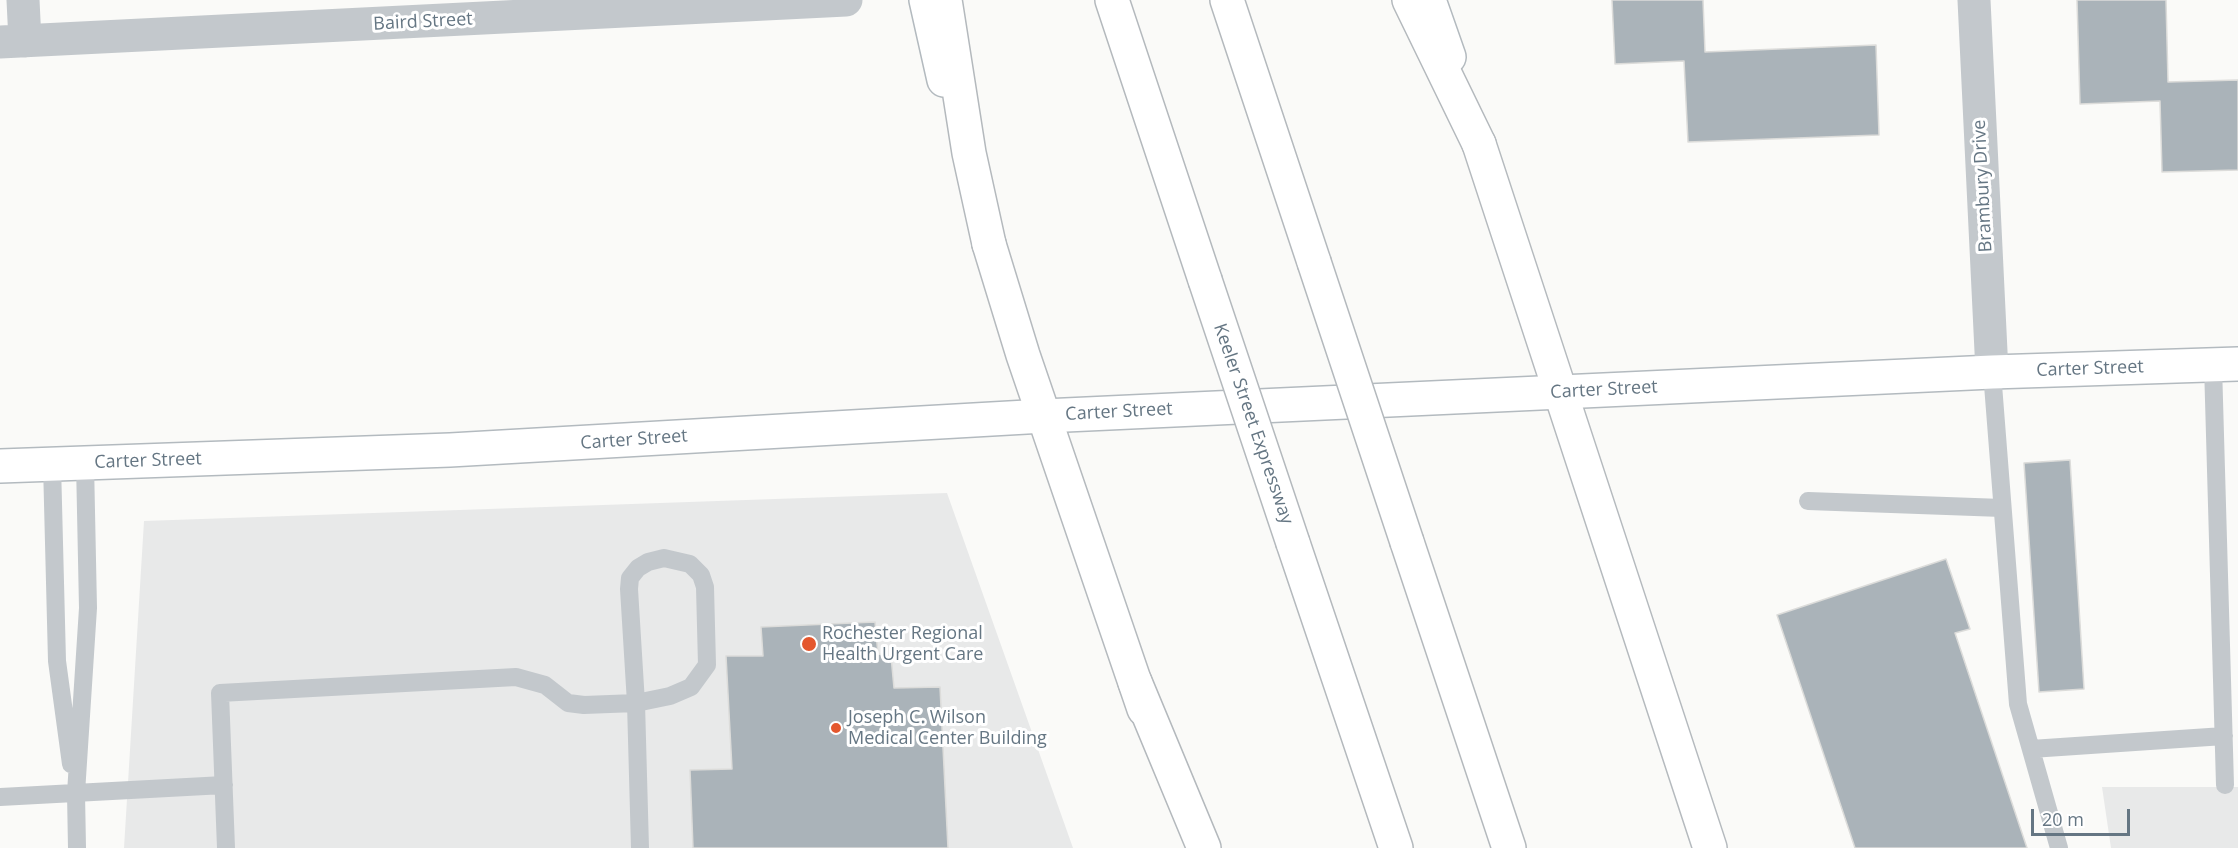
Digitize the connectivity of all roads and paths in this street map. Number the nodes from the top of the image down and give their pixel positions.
1 (23, 0) edge
2 (846, 0) edge
3 (926, 0) edge
4 (945, 0) edge
5 (1112, 0) edge
6 (1227, 0) edge
7 (1409, 0) edge
8 (1429, 0) edge
9 (1974, 0) edge
10 (405, 11) edge
11 (13, 42) edge
12 (1479, 144) junction
13 (989, 244) junction
14 (2226, 365) edge
15 (1992, 372) junction
16 (1561, 393) junction
17 (1044, 416) junction
18 (85, 463) junction
19 (52, 464) junction
20 (0, 466) edge
21 (1808, 501) dead end
22 (2002, 508) junction
23 (1135, 682) junction
24 (636, 704) junction
25 (2224, 736) junction
26 (2031, 749) junction
27 (224, 785) junction
28 (2225, 785) dead end
29 (76, 793) junction
30 (0, 797) edge
31 (77, 848) edge
32 (226, 848) edge
33 (640, 848) edge
34 (1190, 848) edge
35 (1204, 848) edge
36 (1396, 848) edge
37 (1509, 848) edge
38 (1710, 848) edge
39 (2059, 848) edge

1 - 11 street
2 - 10 street, Baird Street
3 - 13 main road
4 - 13 main road
5 - 36 main road, Keeler Street Expressway, bridge
6 - 37 main road, bridge
7 - 12 main road
8 - 12 main road
9 - 15 street, Brambury Drive
10 - 11 street, Baird Street
12 - 16 main road
13 - 17 main road
14 - 15 main road, Carter Street
14 - 25 lane
15 - 16 main road, Carter Street
15 - 22 lane
16 - 17 main road, Carter Street
16 - 38 main road
17 - 18 main road, Carter Street
17 - 23 main road
18 - 19 main road, Carter Street
18 - 29 lane
19 - 20 main road, Carter Street
19 - 29 lane
21 - 22 lane
22 - 26 lane
23 - 34 main road
23 - 35 main road
24 - 24 lane
24 - 27 lane
24 - 33 lane
25 - 26 lane
25 - 28 lane
26 - 39 lane
27 - 29 lane
27 - 32 lane
29 - 30 lane
29 - 31 lane

